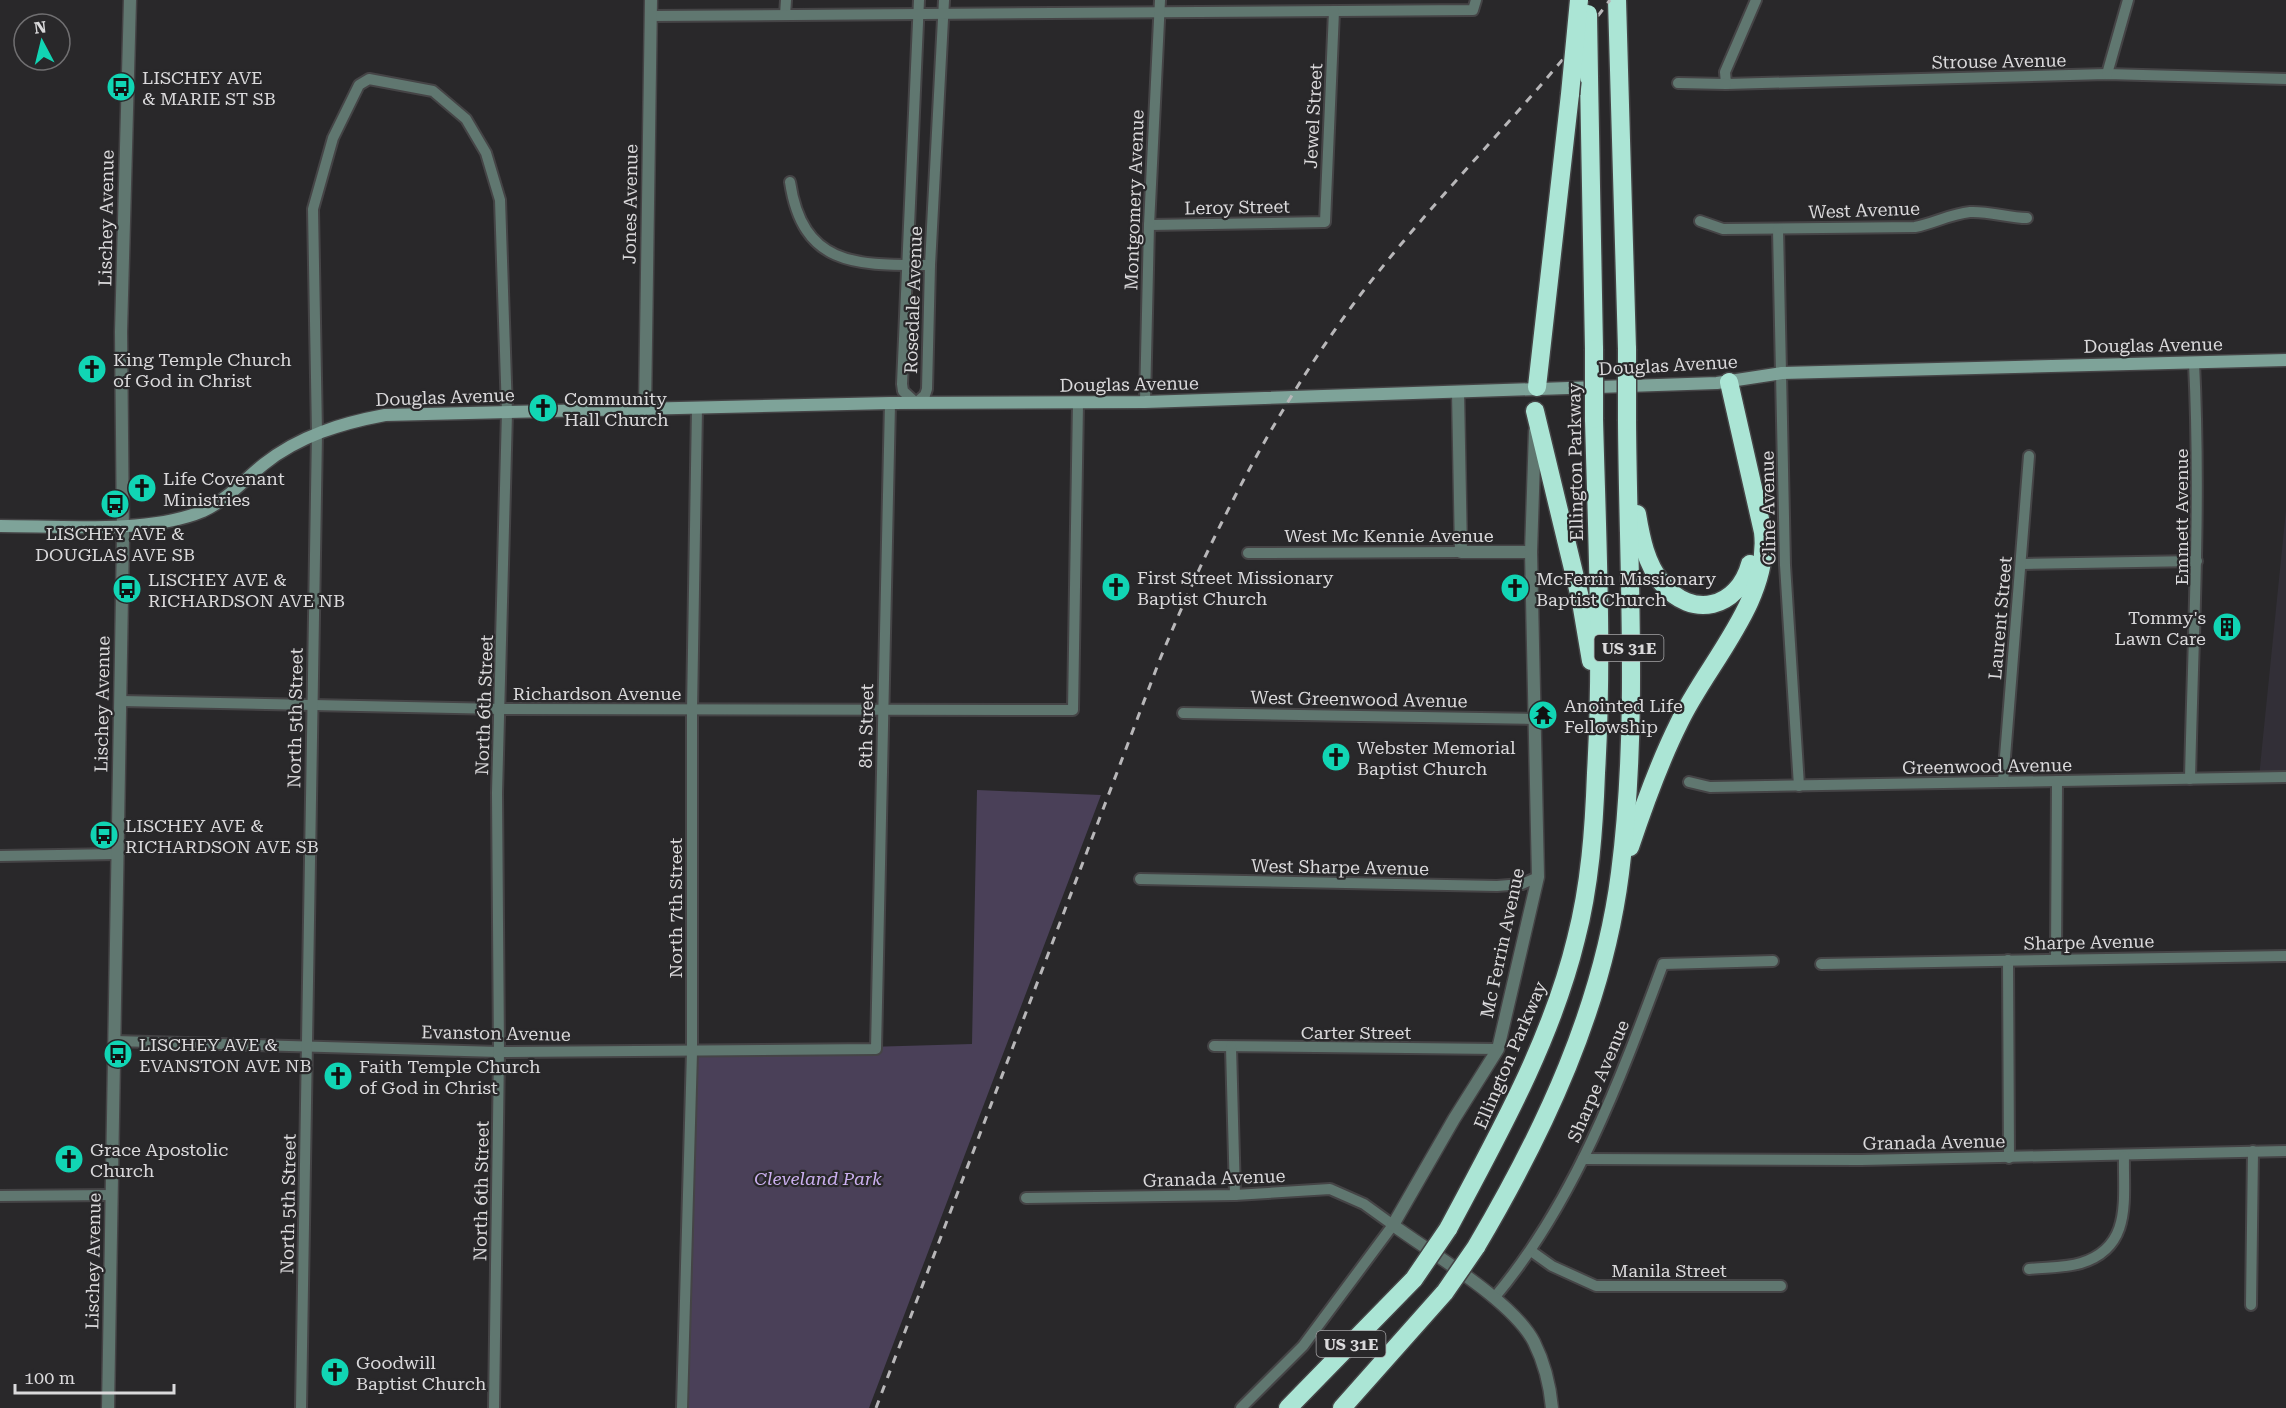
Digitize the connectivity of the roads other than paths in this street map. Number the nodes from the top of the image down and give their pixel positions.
1 (130, 0) edge
2 (651, 0) edge
3 (786, 0) edge
4 (919, 0) edge
5 (944, 0) edge
6 (1160, 0) edge
7 (1579, 0) edge
8 (1587, 0) edge
9 (1617, 0) edge
10 (1756, 0) edge
11 (2128, 0) edge
12 (1475, 5) edge
13 (1334, 11) junction
14 (918, 13) junction
15 (943, 13) junction
16 (1159, 14) junction
17 (786, 15) junction
18 (651, 16) junction
19 (2107, 74) junction
20 (369, 79) joint
21 (2286, 80) edge
22 (1678, 83) dead end
23 (1726, 84) junction
24 (790, 182) dead end
25 (2027, 218) dead end
26 (1700, 221) dead end
27 (1325, 222) joint
28 (1149, 225) junction
29 (1778, 230) junction
30 (906, 265) junction
31 (930, 265) junction
32 (2286, 360) edge
33 (2194, 363) junction
34 (1782, 373) junction
35 (1723, 383) junction
36 (1537, 387) junction
37 (1458, 392) junction
38 (1145, 402) junction
39 (1078, 403) junction
40 (890, 404) junction
41 (916, 404) junction
42 (697, 408) junction
43 (645, 409) junction
44 (1535, 411) junction
45 (507, 412) junction
46 (317, 433) junction
47 (1628, 453) junction
48 (2029, 456) dead end
49 (123, 525) junction
50 (0, 526) edge
51 (1461, 552) junction
52 (1531, 552) junction
53 (1248, 553) dead end
54 (2197, 561) junction
55 (2022, 564) junction
56 (121, 701) junction
57 (311, 706) junction
58 (1600, 708) junction
59 (501, 709) junction
60 (692, 710) junction
61 (883, 710) junction
62 (1183, 713) dead end
63 (1534, 719) junction
64 (2286, 777) edge
65 (2190, 779) junction
66 (2057, 781) junction
67 (1689, 782) dead end
68 (2003, 782) junction
69 (1799, 786) junction
70 (117, 854) junction
71 (0, 856) edge
72 (1620, 874) junction
73 (1538, 877) junction
74 (1140, 879) dead end
75 (2286, 956) edge
76 (2056, 958) junction
77 (2007, 960) junction
78 (1773, 961) dead end
79 (1821, 964) dead end
80 (116, 1041) junction
81 (306, 1046) junction
82 (1214, 1046) dead end
83 (1231, 1047) junction
84 (876, 1049) joint
85 (1498, 1049) junction
86 (499, 1052) junction
87 (692, 1052) junction
88 (2253, 1151) junction
89 (2286, 1151) edge
90 (2124, 1156) junction
91 (2010, 1158) junction
92 (1583, 1159) junction
93 (112, 1195) junction
94 (1235, 1195) junction
95 (0, 1197) edge
96 (1026, 1198) dead end
97 (1393, 1225) junction
98 (1531, 1251) junction
99 (2029, 1269) dead end
100 (1781, 1286) dead end
101 (1494, 1298) junction
102 (2251, 1305) dead end
103 (108, 1408) edge
104 (301, 1408) edge
105 (494, 1408) edge
106 (682, 1408) edge
107 (1241, 1408) edge
108 (1288, 1408) edge
109 (1342, 1408) edge
110 (1552, 1408) edge

1 - 49 street, Lischey Avenue
2 - 18 street, Jones Avenue
3 - 17 street
4 - 14 street, Rosedale Avenue
5 - 15 street, Rosedale Avenue
6 - 16 street, Montgomery Avenue
7 - 36 highway, bridge
8 - 58 highway, Ellington Parkway / US 31E, bridge
9 - 47 highway, US 31E, bridge
10 - 23 street
11 - 19 street
12 - 13 street
13 - 16 street
13 - 27 street, Jewel Street
14 - 15 street
14 - 17 street
14 - 30 street, Rosedale Avenue
15 - 16 street
15 - 31 street, Rosedale Avenue
16 - 28 street, Montgomery Avenue
17 - 18 street
18 - 43 street, Jones Avenue
19 - 21 street, Strouse Avenue
19 - 23 street, Strouse Avenue
20 - 45 street, North 6th Street
20 - 46 street, North 5th Street
22 - 23 street, Strouse Avenue
24 - 30 street
25 - 29 street, West Avenue
26 - 29 street, West Avenue
27 - 28 street, Leroy Street
28 - 38 street, Montgomery Avenue
29 - 34 street, Cline Avenue
30 - 31 street
30 - 41 street, Rosedale Avenue
31 - 41 street, Rosedale Avenue
32 - 33 main road, Douglas Avenue
33 - 34 main road, Douglas Avenue
33 - 54 street, Emmett Avenue
34 - 35 main road, Douglas Avenue
34 - 69 street, Cline Avenue
35 - 36 main road, Douglas Avenue
35 - 47 highway
35 - 72 highway
36 - 37 main road, Douglas Avenue
36 - 44 main road, Mc Ferrin Avenue
37 - 38 main road, Douglas Avenue
37 - 51 street
38 - 39 main road, Douglas Avenue
39 - 41 main road, Douglas Avenue
39 - 61 street, Richardson Avenue
40 - 41 main road, Douglas Avenue
40 - 42 main road, Douglas Avenue
40 - 61 street, 8th Street
42 - 43 main road, Douglas Avenue
42 - 60 street, North 7th Street
43 - 45 main road, Douglas Avenue
44 - 52 street, Mc Ferrin Avenue
44 - 58 highway
45 - 46 main road, Douglas Avenue
45 - 59 street, North 6th Street
46 - 49 main road, Douglas Avenue
46 - 57 street, North 5th Street
47 - 72 highway, US 31E
48 - 55 street, Laurent Street
49 - 50 main road, Douglas Avenue
49 - 56 street, Lischey Avenue
51 - 52 street, West Mc Kennie Avenue
51 - 53 street, West Mc Kennie Avenue
52 - 63 street, Mc Ferrin Avenue
54 - 55 street
54 - 65 street, Emmett Avenue
55 - 68 street, Laurent Street
56 - 57 street, Richardson Avenue
56 - 70 street, Lischey Avenue
57 - 59 street, Richardson Avenue
57 - 81 street, North 5th Street
58 - 108 highway, Ellington Parkway / US 31E, bridge
59 - 60 street, Richardson Avenue
59 - 86 street, North 6th Street
60 - 61 street, Richardson Avenue
60 - 87 street, North 7th Street
61 - 84 street, 8th Street
62 - 63 street, West Greenwood Avenue
63 - 73 street, Mc Ferrin Avenue
64 - 65 street, Greenwood Avenue
65 - 66 street, Greenwood Avenue
66 - 68 street, Greenwood Avenue
66 - 76 street
67 - 69 street, Greenwood Avenue
68 - 69 street, Greenwood Avenue
70 - 71 street
70 - 80 street, Lischey Avenue
72 - 109 highway, US 31E, bridge
73 - 74 street, West Sharpe Avenue
73 - 85 street, Mc Ferrin Avenue
75 - 76 street, Sharpe Avenue
76 - 77 street, Sharpe Avenue
77 - 79 street, Sharpe Avenue
77 - 91 street
78 - 92 street, Sharpe Avenue
80 - 81 street, Evanston Avenue
80 - 93 street, Lischey Avenue
81 - 86 street, Evanston Avenue
81 - 104 street, North 5th Street
82 - 83 street, Carter Street
83 - 85 street, Carter Street
83 - 94 street
84 - 87 street, Evanston Avenue
85 - 97 street, Mc Ferrin Avenue
86 - 87 street, Evanston Avenue
86 - 105 street, North 6th Street
87 - 106 street, North 7th Street
88 - 89 street, Granada Avenue
88 - 90 street, Granada Avenue
88 - 102 street
90 - 91 street, Granada Avenue
90 - 99 street
91 - 92 street, Granada Avenue
92 - 98 street, Sharpe Avenue
93 - 95 street
93 - 103 street, Lischey Avenue
94 - 96 street, Granada Avenue
94 - 97 street, Granada Avenue
97 - 101 street
97 - 107 street
98 - 100 street, Manila Street
98 - 101 street, Sharpe Avenue
101 - 110 street

